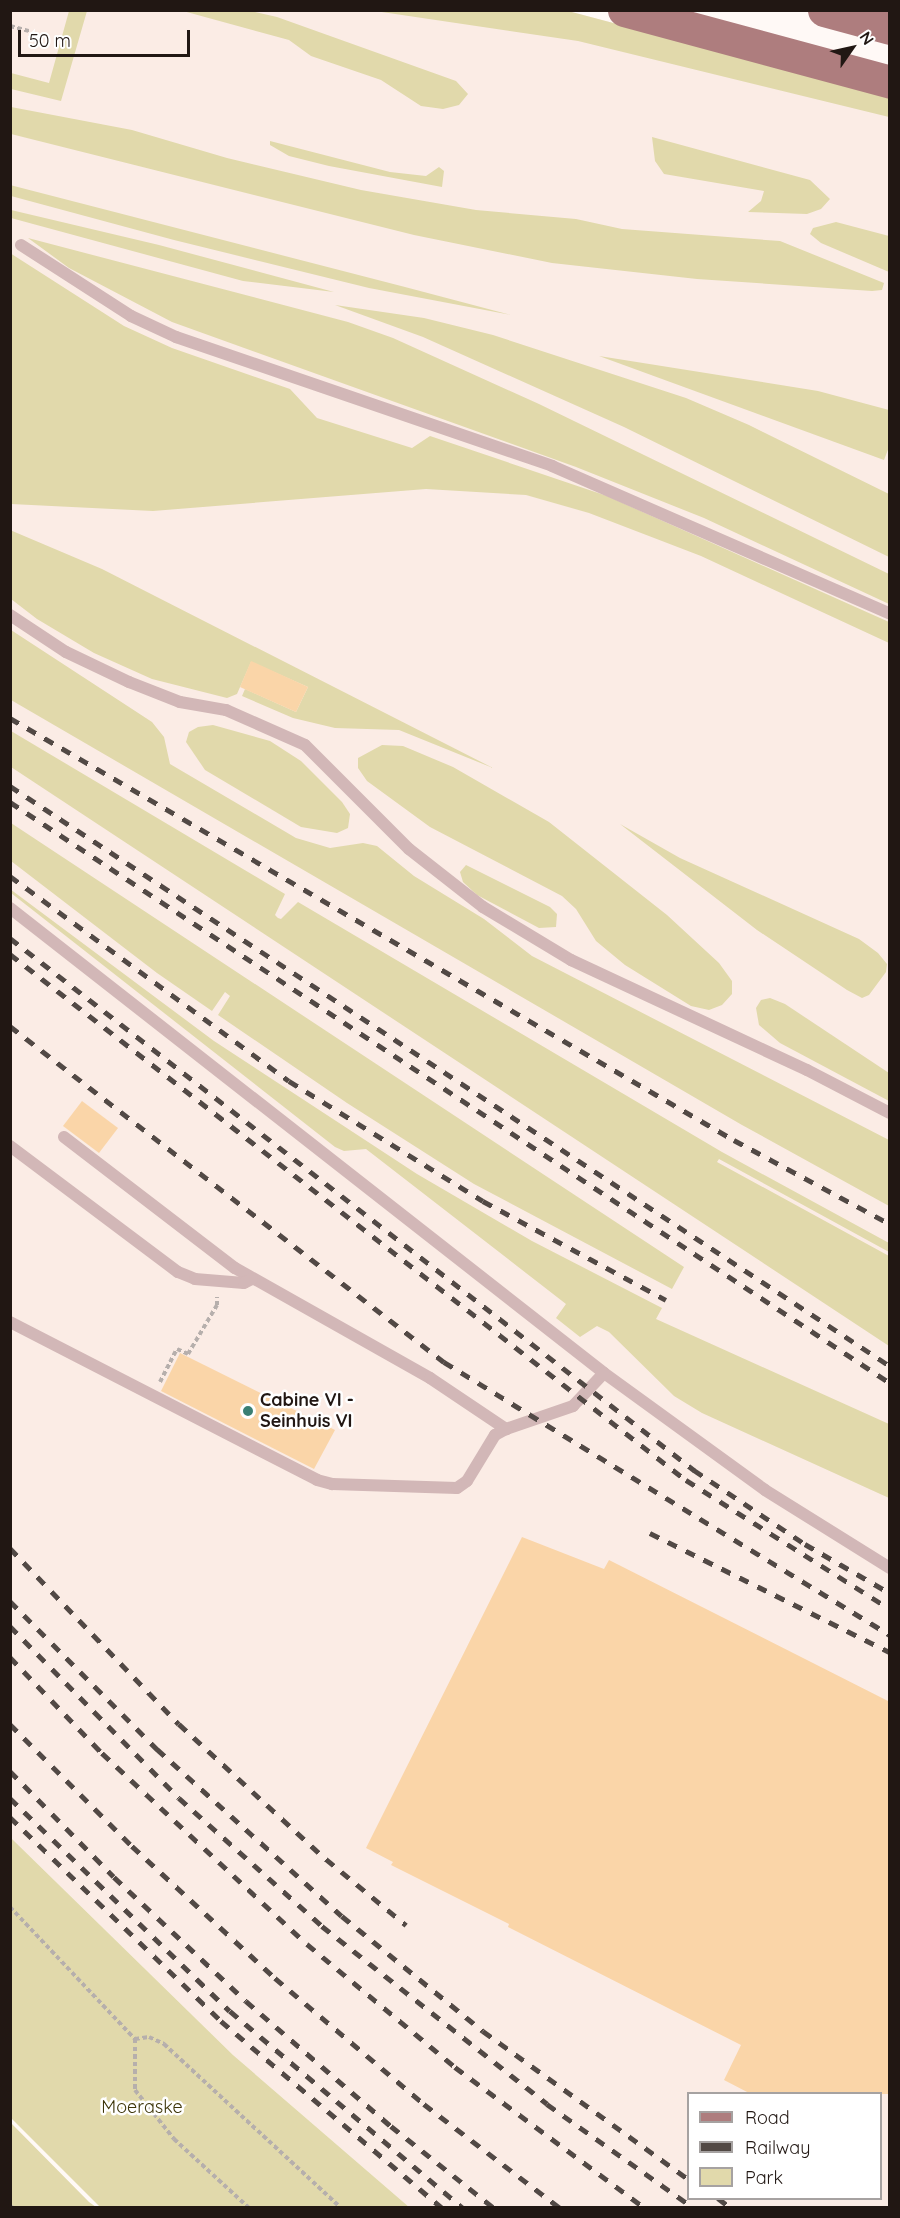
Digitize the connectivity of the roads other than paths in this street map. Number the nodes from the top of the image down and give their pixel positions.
1 (624, 10) edge
2 (824, 10) edge
3 (890, 28) edge
4 (890, 82) edge
5 (21, 245) dead end
6 (890, 614) edge
7 (10, 615) edge
8 (10, 908) edge
9 (890, 1113) edge
10 (64, 1137) dead end
11 (10, 1146) edge
12 (252, 1279) junction
13 (10, 1322) edge
14 (604, 1373) junction
15 (506, 1429) junction
16 (890, 1568) edge

1 - 4 main road
2 - 3 main road
5 - 6 lane
7 - 9 lane
8 - 14 lane
10 - 12 lane
11 - 12 lane
12 - 15 lane
13 - 15 lane
14 - 15 lane
14 - 16 lane

